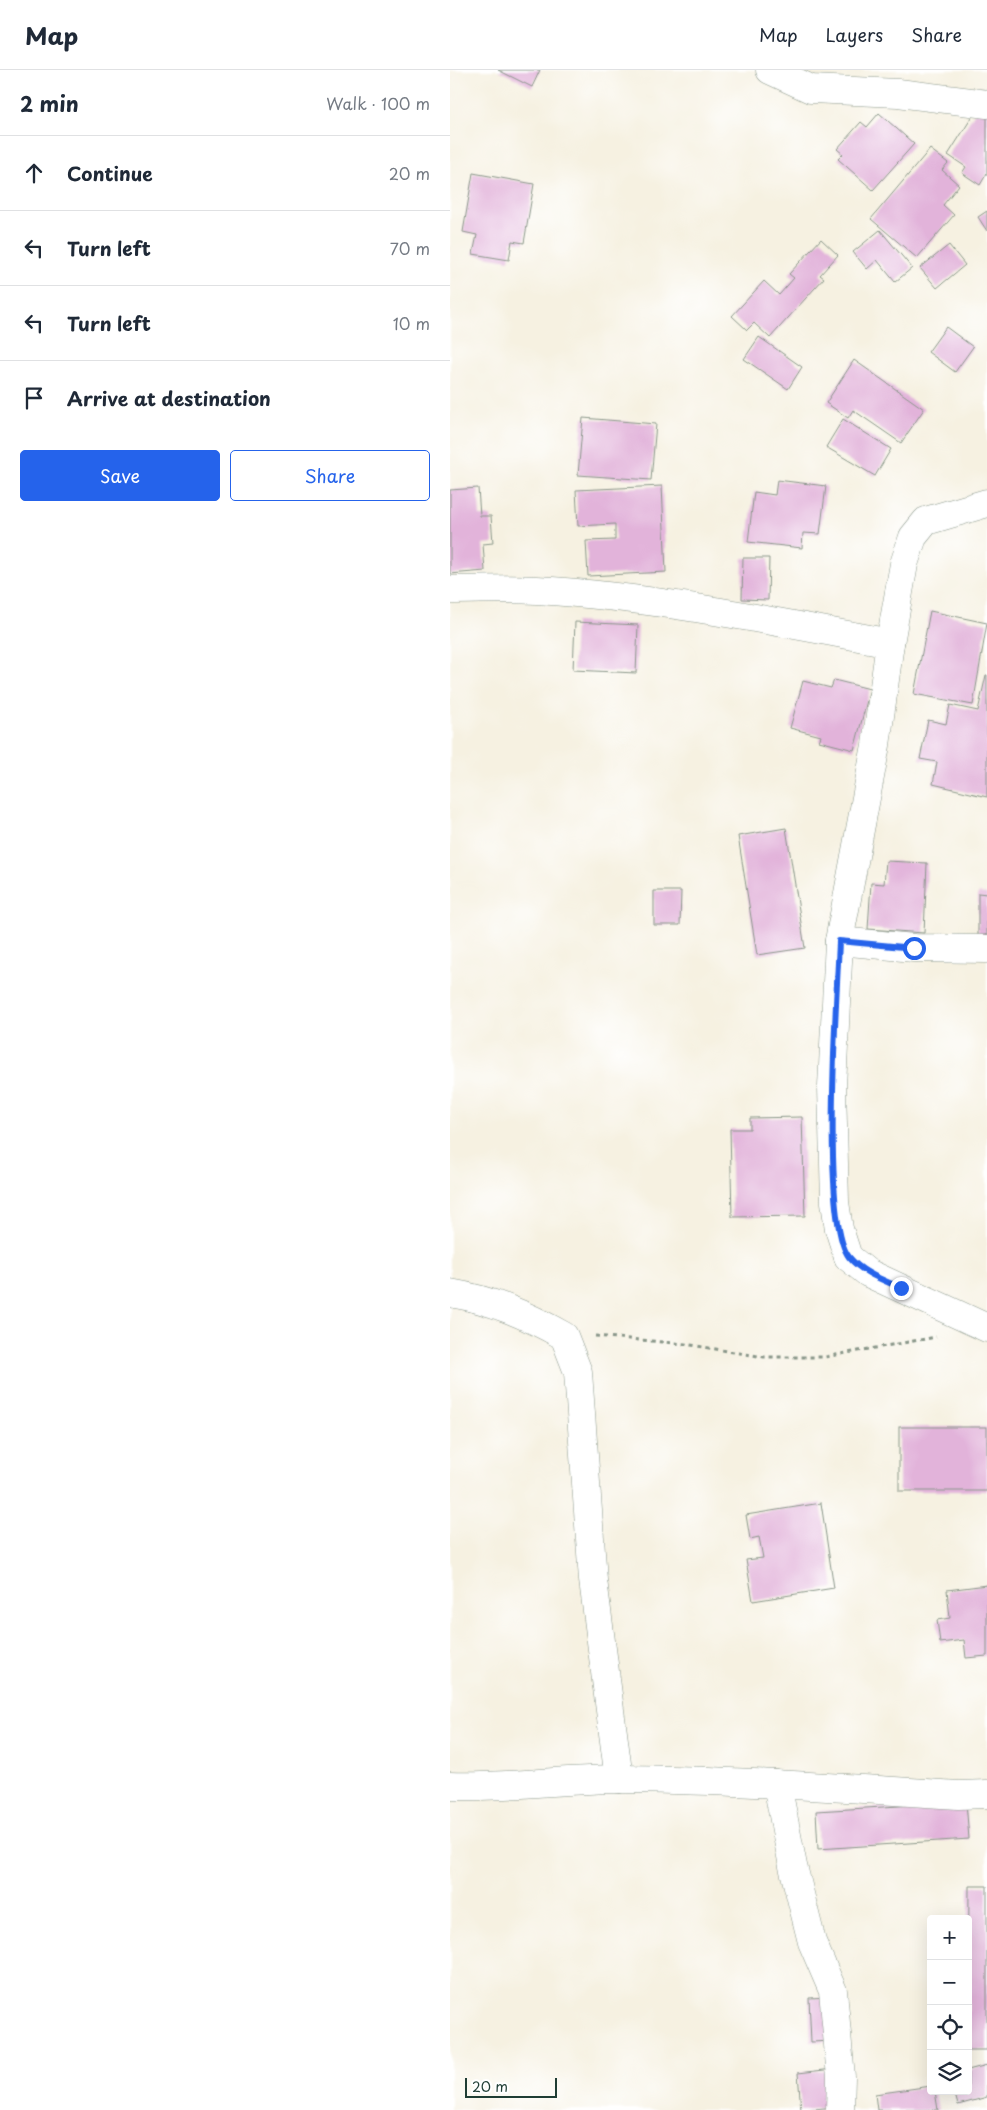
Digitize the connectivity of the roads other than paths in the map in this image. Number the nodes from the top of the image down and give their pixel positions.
1 (770, 70) edge
2 (987, 104) edge
3 (987, 503) edge
4 (450, 590) edge
5 (890, 642) junction
6 (839, 941) junction
7 (987, 950) edge
8 (450, 1293) edge
9 (987, 1328) edge
10 (619, 1779) junction
11 (777, 1784) junction
12 (450, 1786) edge
13 (987, 1794) edge
14 (840, 2110) edge

1 - 2 street
3 - 5 street
4 - 5 street
5 - 6 street
6 - 7 street
6 - 9 street
8 - 10 street
10 - 11 street
10 - 12 street
11 - 13 street
11 - 14 street

